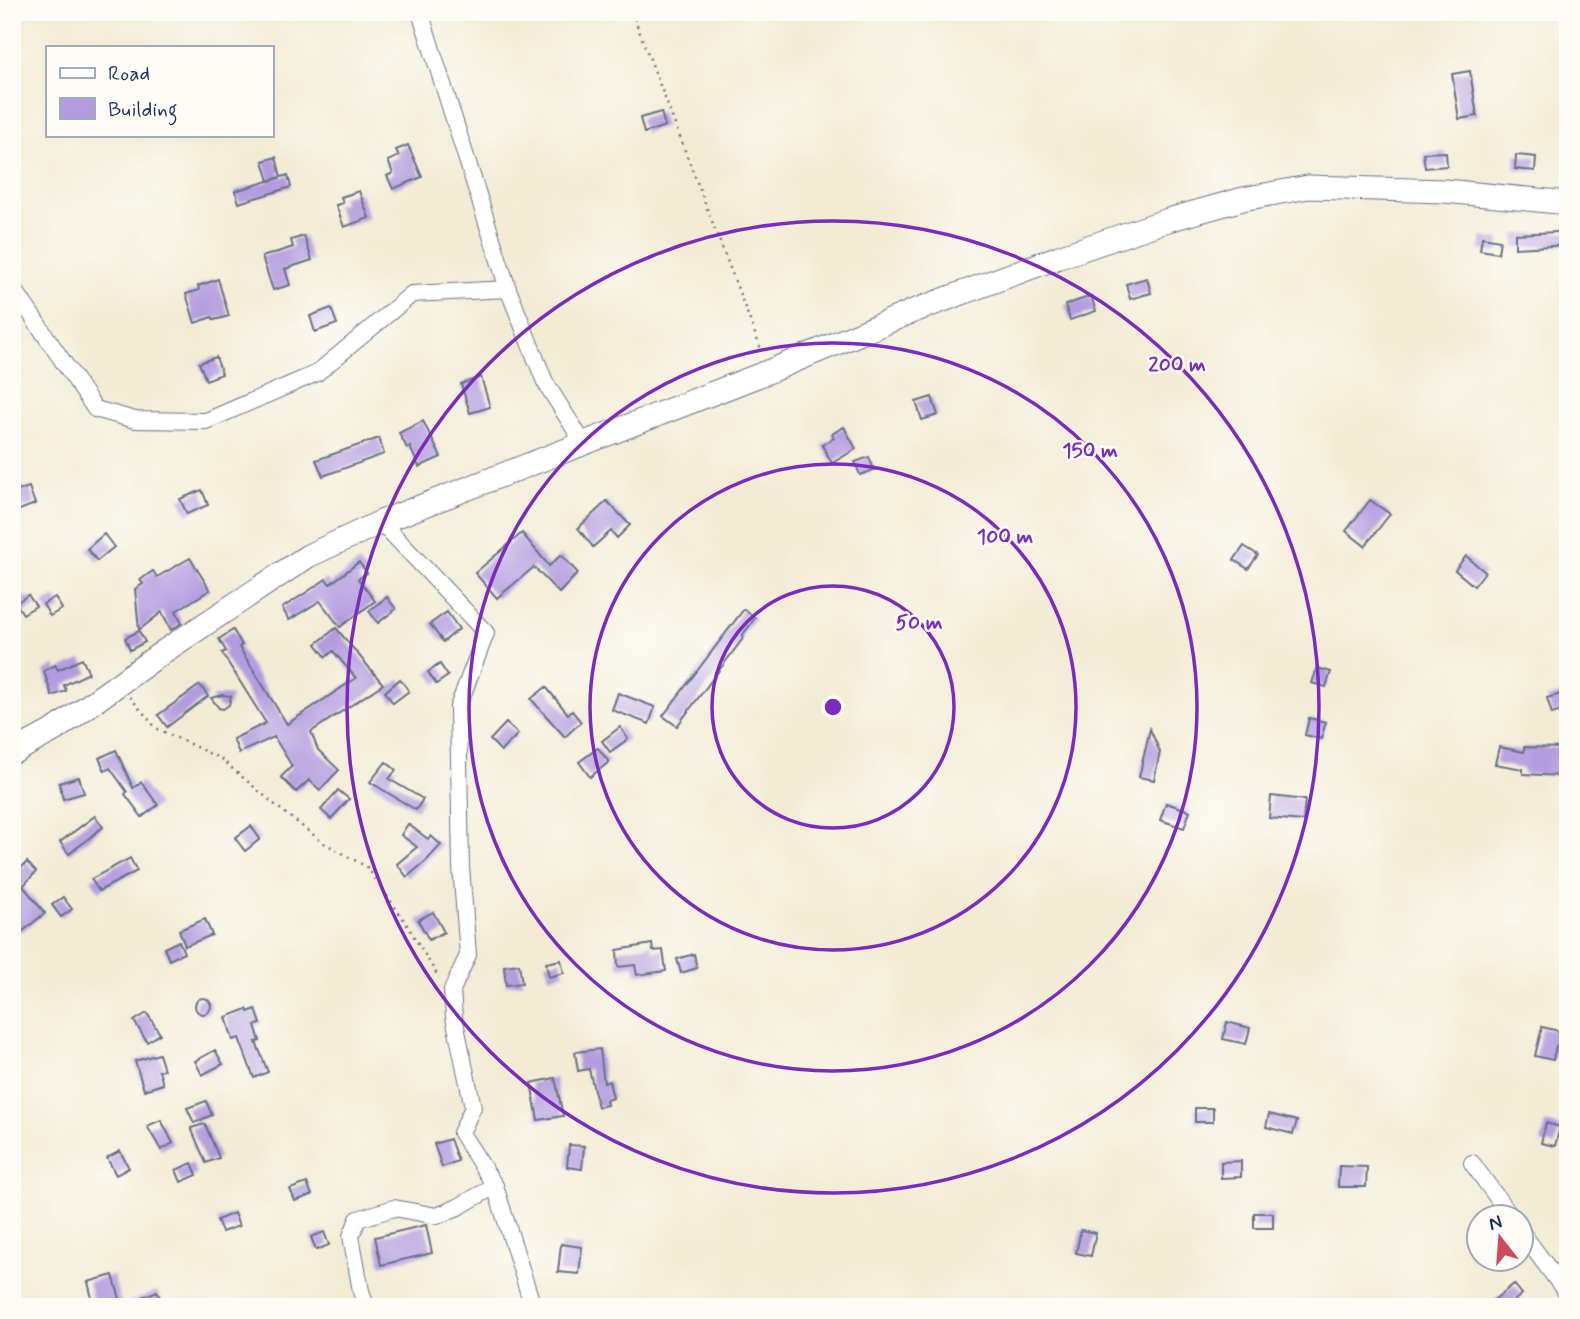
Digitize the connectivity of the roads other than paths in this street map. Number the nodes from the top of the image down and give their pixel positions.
1 (420, 12) edge
2 (1568, 203) edge
3 (12, 286) edge
4 (508, 289) junction
5 (583, 444) junction
6 (381, 522) junction
7 (12, 753) edge
8 (1472, 1163) dead end
9 (495, 1186) junction
10 (1502, 1204) edge
11 (1534, 1248) edge
12 (1568, 1295) edge
13 (366, 1307) edge
14 (533, 1307) edge

1 - 4 street
2 - 5 street
3 - 4 street
4 - 5 street
5 - 6 street
6 - 7 street
6 - 9 street
8 - 10 street
9 - 13 street
9 - 14 street
11 - 12 street

